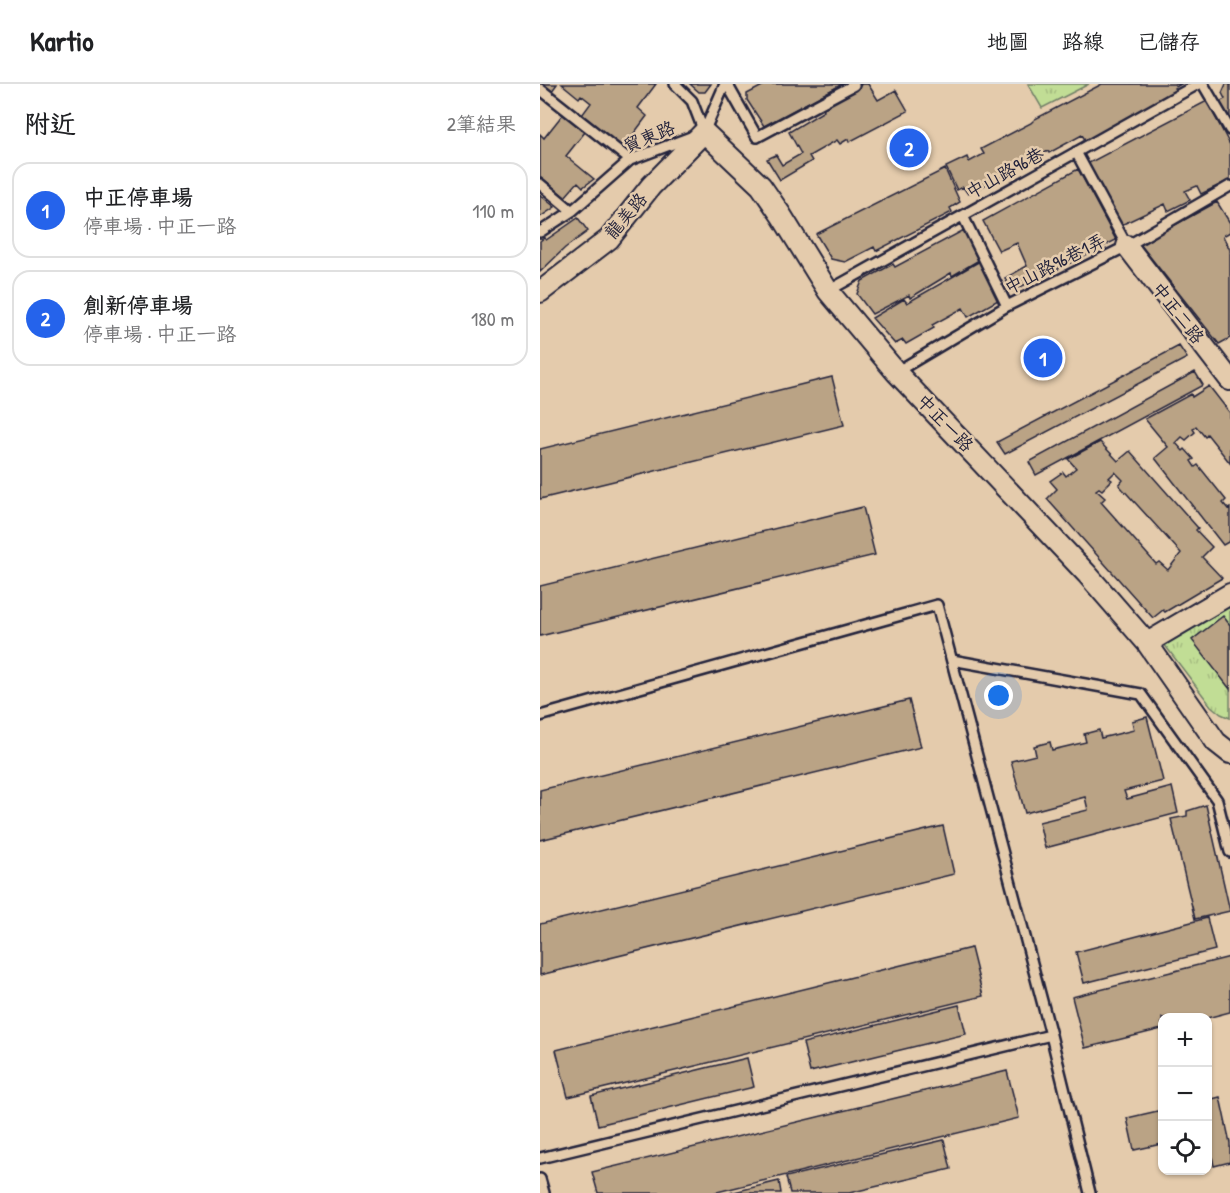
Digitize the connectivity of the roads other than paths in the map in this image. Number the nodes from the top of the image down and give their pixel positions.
1 (675, 84) edge
2 (726, 84) edge
3 (1198, 84) edge
4 (1203, 84) edge
5 (854, 85) edge
6 (540, 89) edge
7 (1230, 130) edge
8 (704, 132) junction
9 (1076, 152) junction
10 (630, 160) junction
11 (540, 184) edge
12 (1230, 186) edge
13 (572, 211) junction
14 (963, 216) junction
15 (540, 232) edge
16 (1127, 246) junction
17 (540, 291) edge
18 (828, 291) junction
19 (1007, 306) junction
20 (896, 372) junction
21 (1230, 380) edge
22 (1230, 594) edge
23 (1147, 643) junction
24 (952, 660) junction
25 (540, 716) edge
26 (1230, 753) edge
27 (1230, 852) edge
28 (1052, 1035) junction
29 (540, 1158) edge
30 (540, 1179) edge
31 (544, 1193) edge
32 (1090, 1193) edge

1 - 8 lane, 中正一路
2 - 5 lane
2 - 8 lane, 貿東路
3 - 9 lane, 中山路96巷
4 - 7 lane
6 - 10 lane
8 - 10 lane, 貿東路
8 - 17 street, 龍美路
8 - 18 street, 中正一路
9 - 14 lane, 中山路96巷
9 - 16 lane
10 - 13 lane, 貿東路
11 - 13 lane
12 - 16 lane, 中山路96巷1弄
13 - 15 lane, 貿東路
14 - 18 lane, 中山路96巷
14 - 19 lane
16 - 19 lane, 中山路96巷1弄
16 - 21 street, 中正二路
18 - 20 street, 中正一路
19 - 20 lane, 中山路96巷1弄
20 - 23 street, 中正一路
22 - 23 street
23 - 26 street, 中正一路
24 - 25 lane
24 - 27 lane
24 - 28 lane
28 - 29 lane
28 - 32 lane
30 - 31 lane

